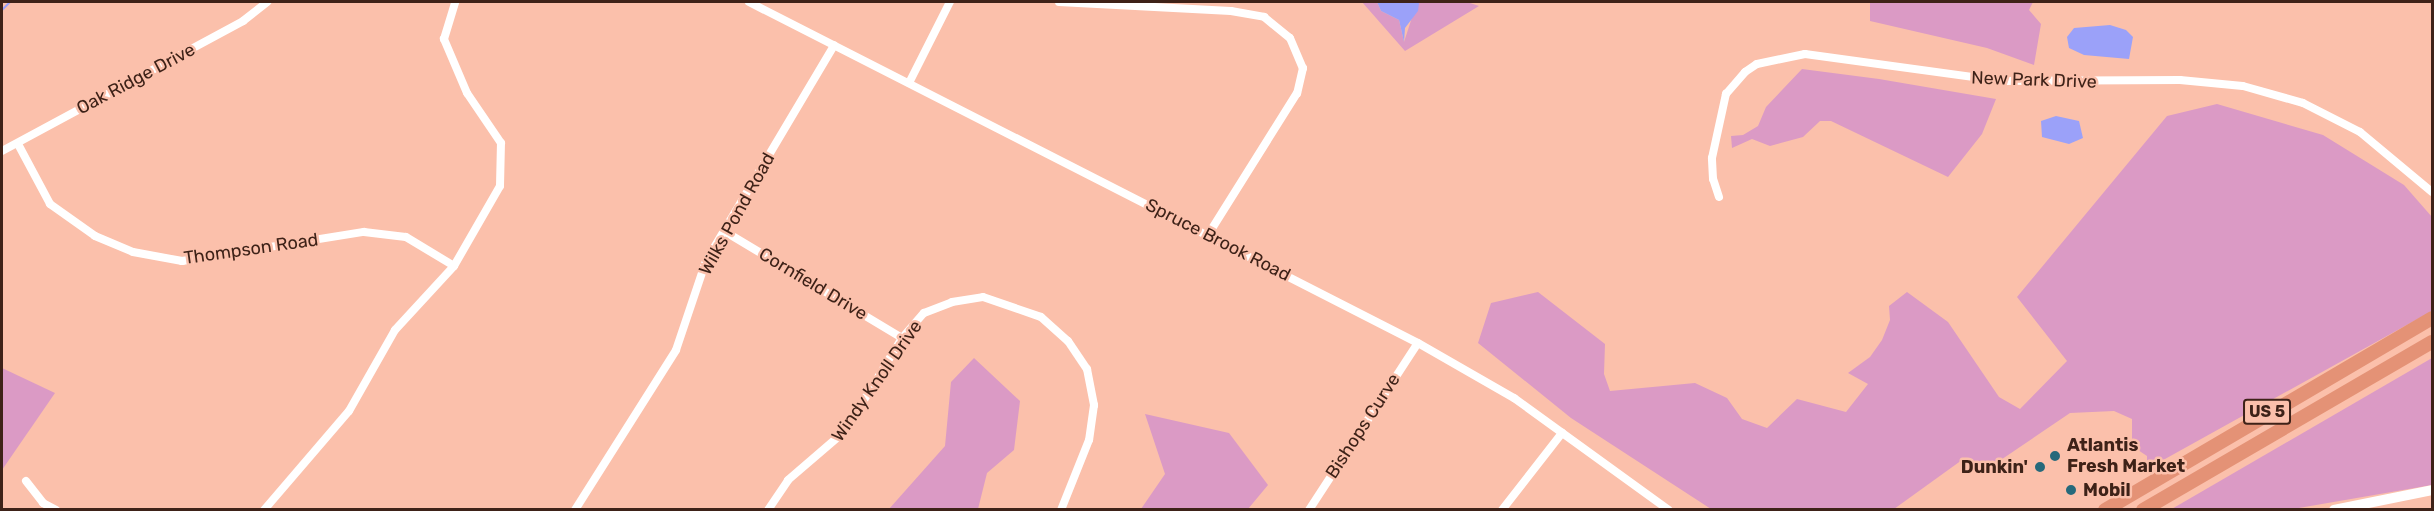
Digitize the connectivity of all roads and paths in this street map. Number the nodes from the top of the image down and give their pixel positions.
1 (267, 2) edge
2 (455, 2) edge
3 (749, 2) edge
4 (950, 2) edge
5 (1059, 2) edge
6 (834, 45) junction
7 (909, 83) junction
8 (18, 144) junction
9 (2, 151) edge
10 (2433, 192) edge
11 (1719, 197) dead end
12 (724, 231) junction
13 (1208, 235) junction
14 (454, 266) junction
15 (2433, 318) edge
16 (902, 338) junction
17 (2433, 342) edge
18 (1418, 343) junction
19 (1562, 433) junction
20 (26, 481) dead end
21 (2433, 490) edge
22 (56, 510) edge
23 (264, 510) edge
24 (575, 510) edge
25 (768, 510) edge
26 (1061, 510) edge
27 (1309, 510) edge
28 (1502, 510) edge
29 (1669, 510) edge
30 (2104, 510) edge
31 (2143, 510) edge
32 (2334, 510) edge

1 - 8 street, Oak Ridge Drive
2 - 14 street
3 - 6 street, Spruce Brook Road
4 - 7 street
5 - 13 street
6 - 7 street, Spruce Brook Road
6 - 12 street, Wilks Pond Road
7 - 13 street, Spruce Brook Road
8 - 9 street, Oak Ridge Drive
8 - 14 street, Thompson Road
10 - 11 street, New Park Drive
12 - 16 street, Cornfield Drive
12 - 24 street, Wilks Pond Road
13 - 18 street, Spruce Brook Road
14 - 23 street
15 - 30 highway, US 5
16 - 25 street, Windy Knoll Drive
16 - 26 street, Windy Knoll Drive
17 - 31 highway, US 5
18 - 19 street, Spruce Brook Road
18 - 27 street, Bishops Curve
19 - 28 street
19 - 29 street, Spruce Brook Road
20 - 22 street
21 - 32 street

